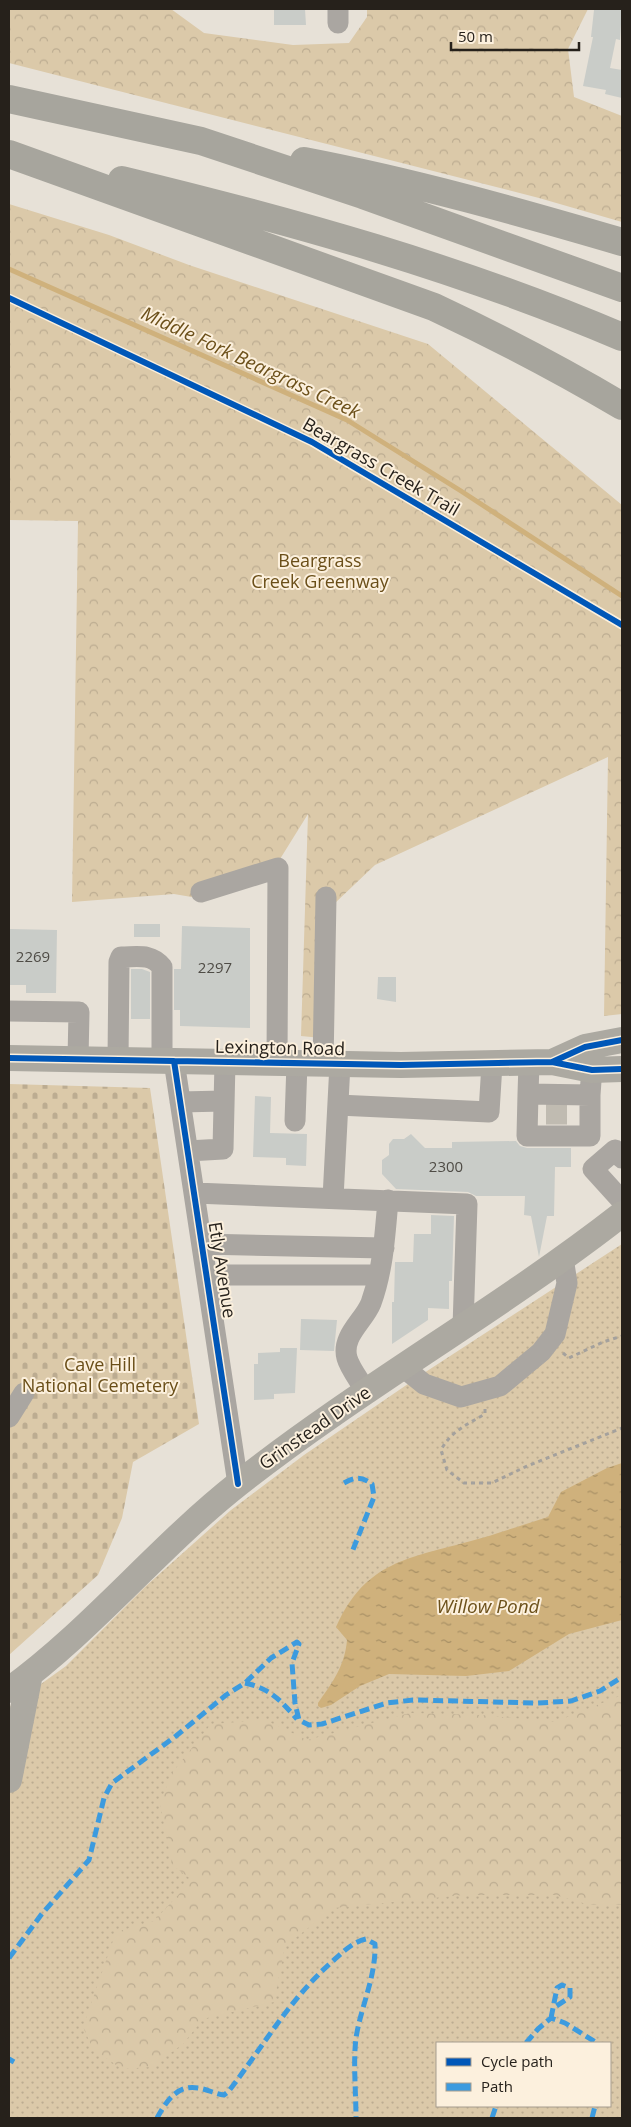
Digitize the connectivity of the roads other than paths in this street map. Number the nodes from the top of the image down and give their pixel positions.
1 (9, 99) edge
2 (201, 141) junction
3 (9, 153) edge
4 (622, 242) edge
5 (622, 288) edge
6 (622, 336) edge
7 (622, 406) edge
8 (201, 892) dead end
9 (326, 897) dead end
10 (9, 1012) edge
11 (622, 1040) edge
12 (9, 1058) edge
13 (78, 1060) junction
14 (118, 1060) junction
15 (168, 1061) junction
16 (225, 1062) junction
17 (287, 1063) junction
18 (540, 1063) junction
19 (332, 1064) junction
20 (492, 1064) junction
21 (622, 1069) edge
22 (587, 1098) junction
23 (224, 1101) junction
24 (180, 1102) junction
25 (338, 1105) junction
26 (534, 1107) junction
27 (295, 1121) dead end
28 (590, 1136) junction
29 (188, 1151) junction
30 (614, 1158) edge
31 (194, 1193) junction
32 (333, 1198) junction
33 (388, 1200) junction
34 (622, 1201) edge
35 (622, 1214) edge
36 (202, 1244) junction
37 (384, 1248) junction
38 (562, 1258) junction
39 (207, 1275) junction
40 (379, 1275) junction
41 (463, 1327) junction
42 (403, 1366) junction
43 (366, 1392) junction
44 (24, 1393) dead end
45 (9, 1417) edge
46 (238, 1484) junction
47 (30, 1674) junction
48 (9, 1690) edge
49 (9, 1780) edge

1 - 2 highway
2 - 4 highway
2 - 5 highway
3 - 6 highway
3 - 7 highway
8 - 17 street
9 - 19 street
10 - 13 street
11 - 18 main road, Lexington Road
12 - 13 main road, Lexington Road
13 - 14 main road, Lexington Road
14 - 15 main road, Lexington Road
14 - 15 street, Etly Avenue
15 - 16 main road, Lexington Road
15 - 24 street, Etly Avenue
16 - 17 main road, Lexington Road
16 - 23 street
17 - 19 main road, Lexington Road
17 - 27 street
18 - 20 main road, Lexington Road
18 - 22 main road, Lexington Road
18 - 26 street
19 - 20 main road, Lexington Road
19 - 25 street
20 - 25 street
21 - 22 main road, Lexington Road
22 - 26 street
22 - 28 street
23 - 24 street
23 - 29 street
24 - 29 street, Etly Avenue
25 - 32 street
26 - 28 street
28 - 30 street
29 - 31 street, Etly Avenue
30 - 34 street
31 - 32 street
31 - 36 street, Etly Avenue
32 - 33 street
33 - 37 street
33 - 41 street
35 - 38 main road, Grinstead Drive
36 - 37 street
36 - 39 street, Etly Avenue
37 - 40 street
38 - 41 main road, Grinstead Drive
38 - 42 street
39 - 40 street
39 - 46 street, Etly Avenue
40 - 43 street
41 - 42 main road, Grinstead Drive
42 - 43 main road, Grinstead Drive
43 - 46 main road, Grinstead Drive
44 - 45 street
46 - 47 main road, Grinstead Drive
47 - 48 main road, Grinstead Drive
47 - 49 main road

